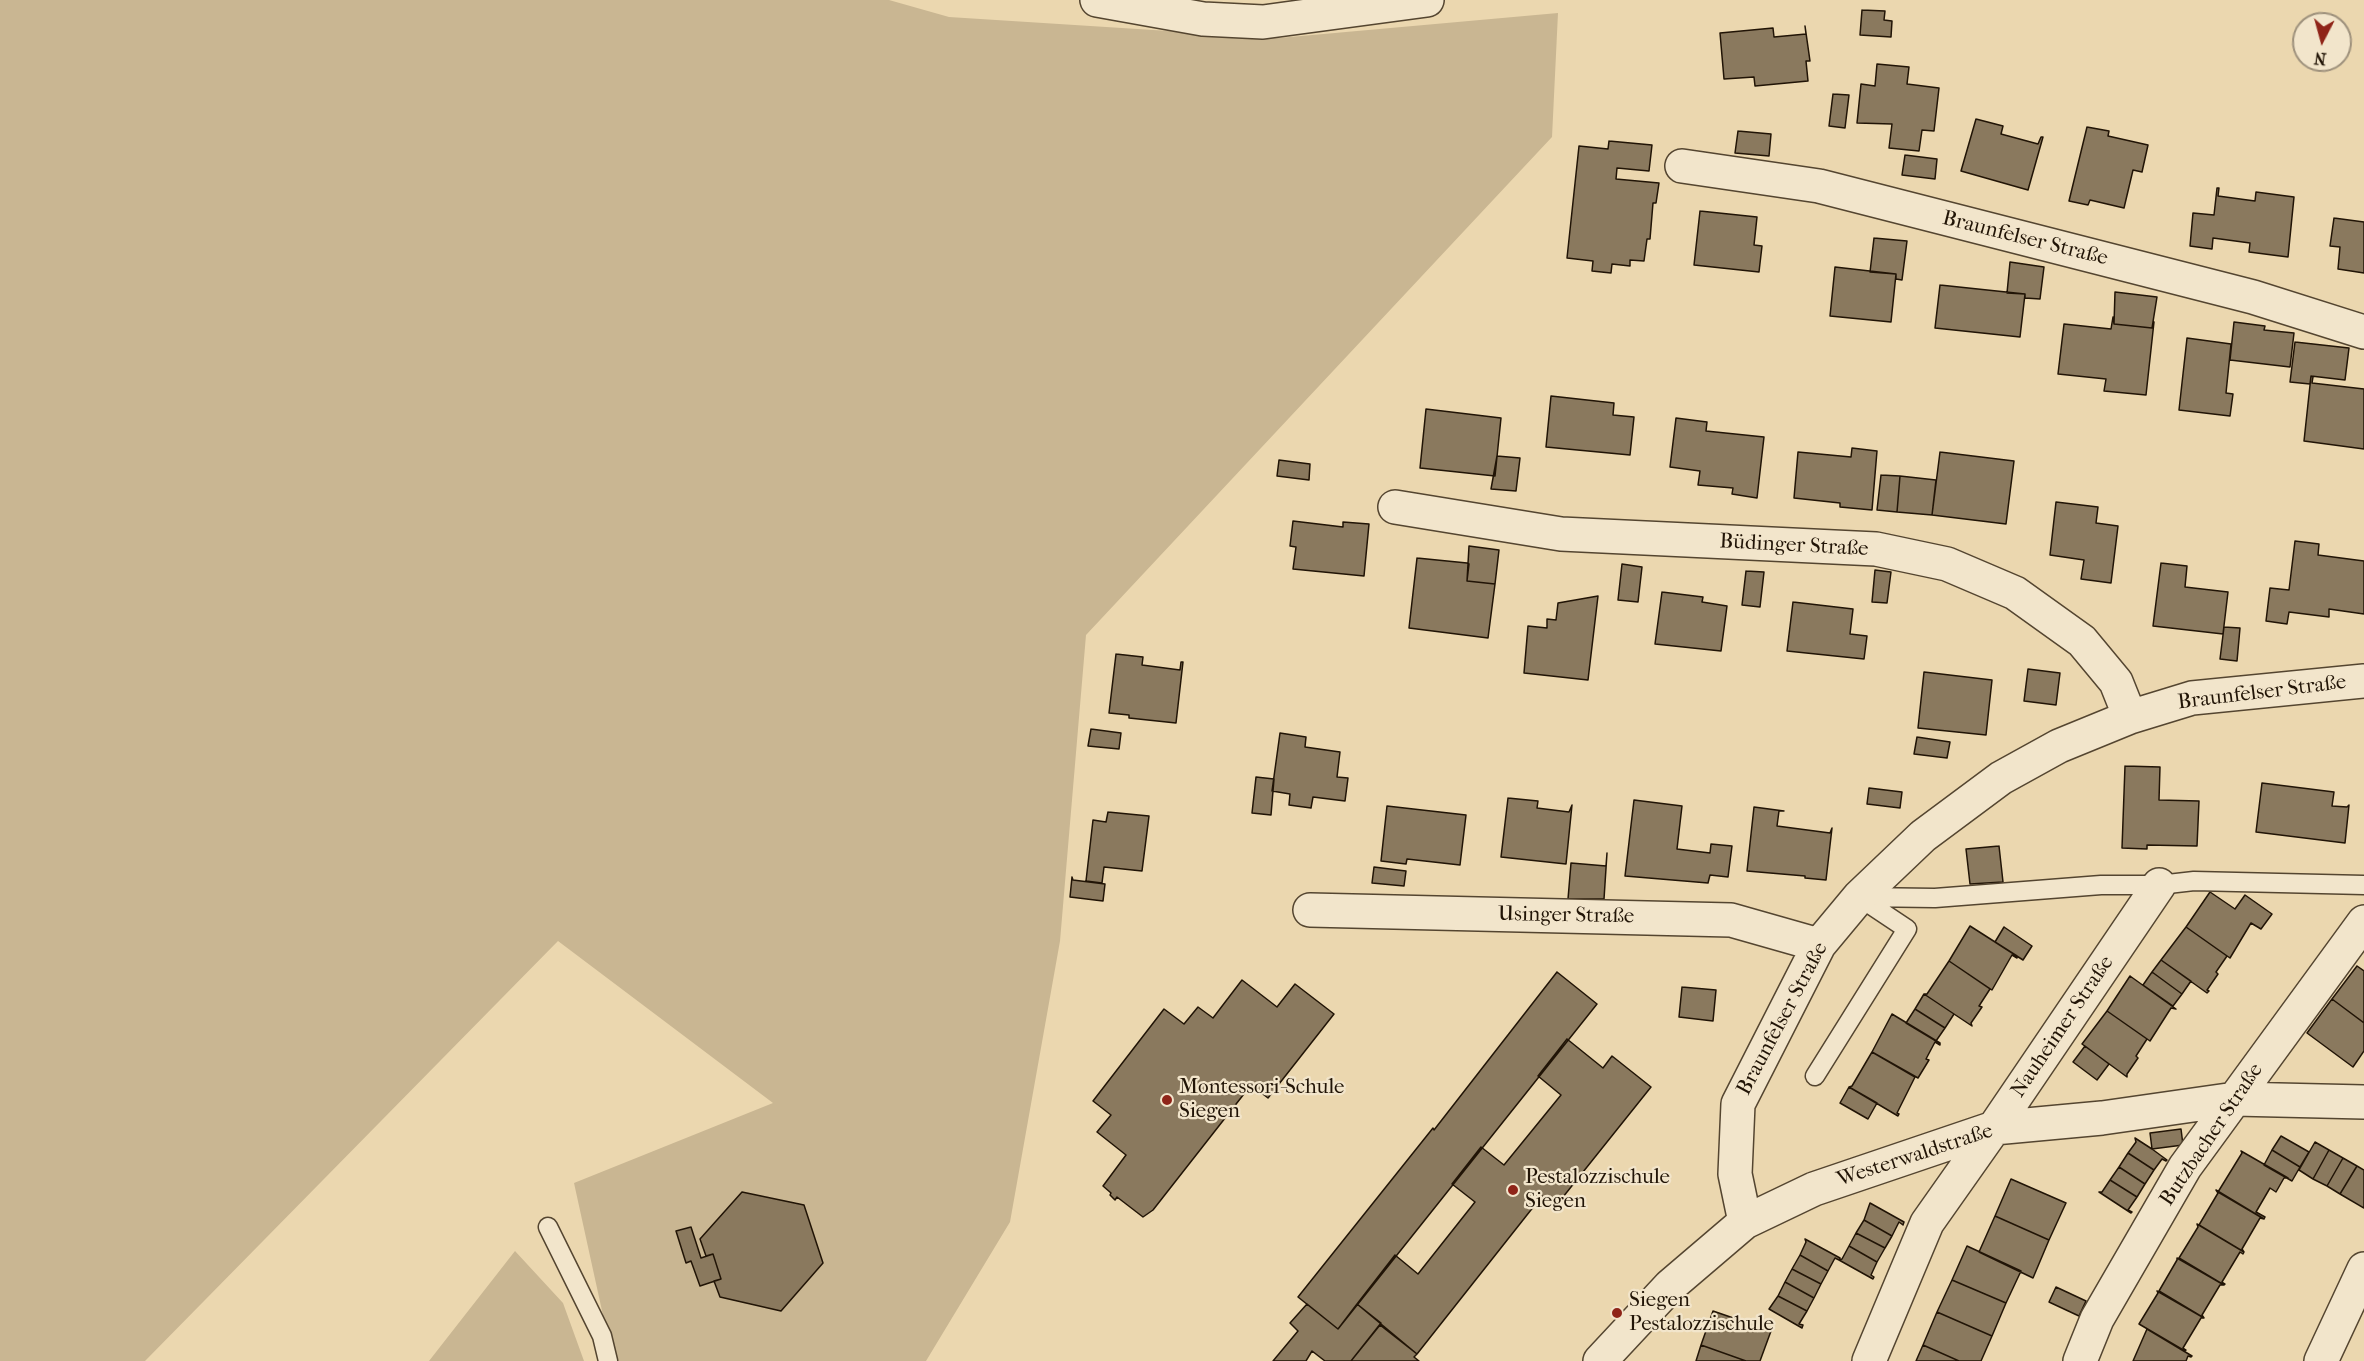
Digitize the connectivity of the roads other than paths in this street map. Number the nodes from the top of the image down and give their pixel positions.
1 (1097, 0) edge
2 (1427, 0) edge
3 (1682, 166) dead end
4 (2364, 332) edge
5 (1395, 507) dead end
6 (2364, 681) edge
7 (2130, 717) junction
8 (2159, 885) junction
9 (2364, 885) edge
10 (1859, 897) junction
11 (1310, 910) dead end
12 (2364, 922) edge
13 (1819, 945) junction
14 (1815, 1076) dead end
15 (2235, 1099) junction
16 (2364, 1102) edge
17 (1994, 1128) junction
18 (1745, 1222) junction
19 (548, 1227) dead end
20 (2364, 1269) edge
21 (608, 1361) edge
22 (1600, 1361) edge
23 (1869, 1361) edge
24 (2080, 1361) edge
25 (2321, 1361) edge

1 - 2 street
3 - 4 street, Braunfelser Straße
5 - 7 street, Büdinger Straße
6 - 7 street, Braunfelser Straße
7 - 10 street, Braunfelser Straße
8 - 9 lane
8 - 10 lane
8 - 17 street, Nauheimer Straße
10 - 13 street, Braunfelser Straße
10 - 14 lane
11 - 13 street, Usinger Straße
12 - 15 street, Butzbacher Straße
13 - 18 street, Braunfelser Straße
15 - 16 street, Westerwaldstraße
15 - 17 street, Westerwaldstraße
15 - 24 street, Butzbacher Straße
17 - 18 street, Westerwaldstraße
17 - 23 street, Nauheimer Straße
18 - 22 street, Westerwaldstraße
19 - 21 lane
20 - 25 street

